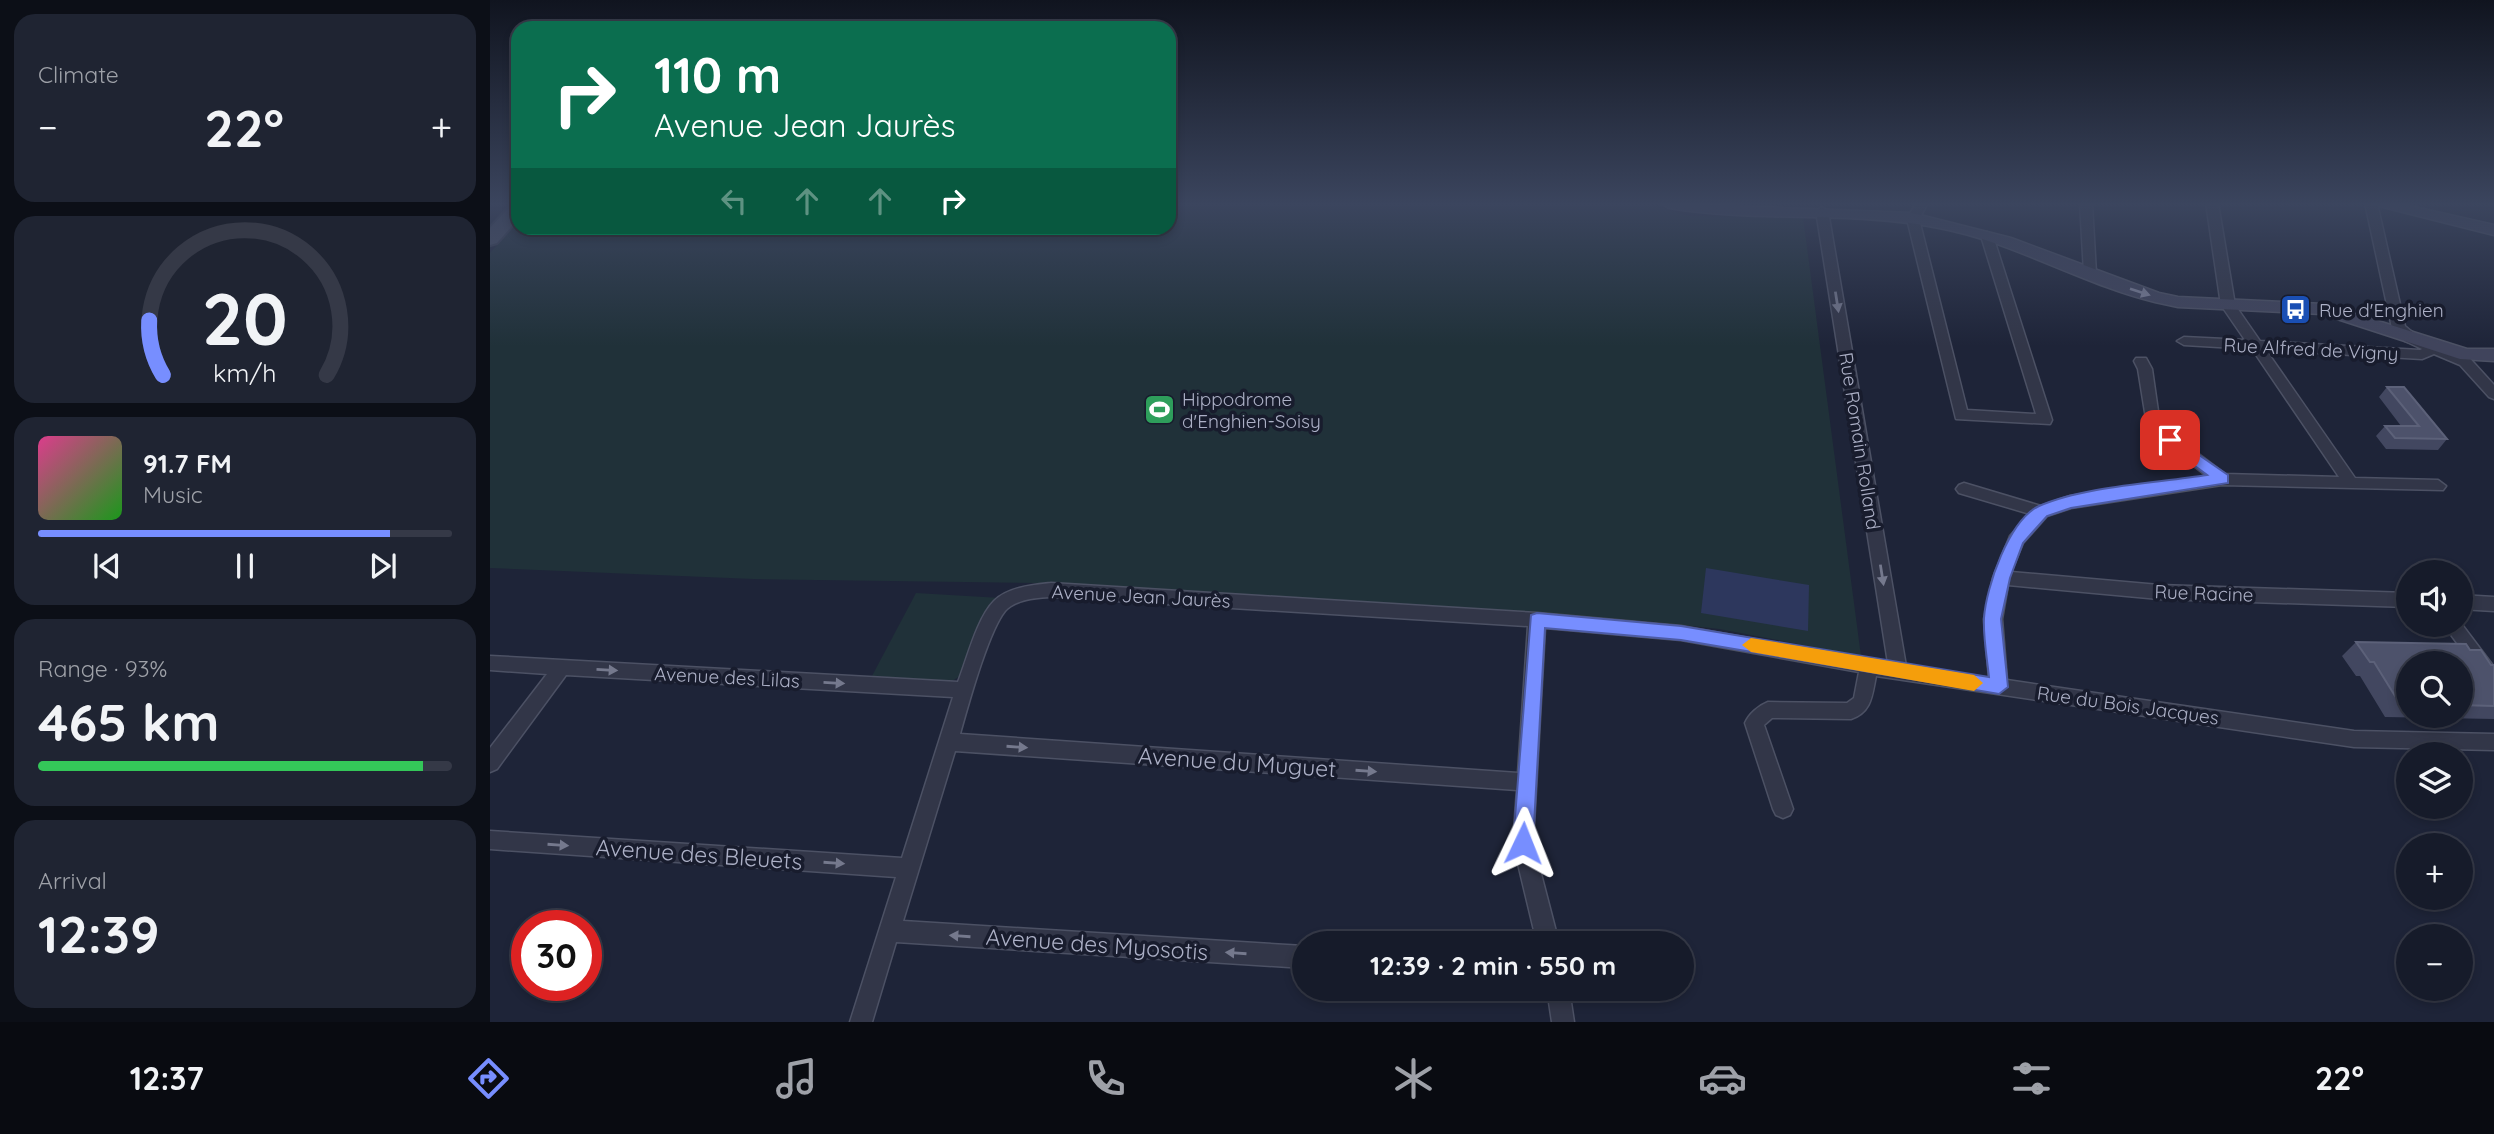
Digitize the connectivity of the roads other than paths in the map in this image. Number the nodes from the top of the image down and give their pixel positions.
1 (1829, 251) edge
2 (1925, 251) edge
3 (1992, 251) edge
4 (2028, 251) edge
5 (2089, 251) edge
6 (2220, 251) edge
7 (2383, 251) edge
8 (2090, 273) junction
9 (2228, 304) junction
10 (2369, 322) junction
11 (2398, 322) junction
12 (2410, 338) junction
13 (2183, 341) dead end
14 (2254, 345) junction
15 (2446, 352) junction
16 (2494, 355) edge
17 (2141, 361) dead end
18 (2494, 394) edge
19 (2222, 479) junction
20 (2350, 482) junction
21 (2438, 485) dead end
22 (1964, 489) dead end
23 (2042, 512) junction
24 (2001, 578) junction
25 (2396, 600) edge
26 (2473, 603) edge
27 (2494, 604) edge
28 (1537, 620) junction
29 (1681, 633) joint
30 (2462, 637) edge
31 (490, 663) edge
32 (1869, 666) junction
33 (562, 667) junction
34 (1898, 672) junction
35 (2494, 681) edge
36 (1999, 687) junction
37 (964, 690) junction
38 (949, 742) junction
39 (2494, 742) edge
40 (490, 763) edge
41 (1525, 782) junction
42 (1783, 809) dead end
43 (490, 840) edge
44 (908, 868) junction
45 (890, 931) junction
46 (1545, 931) edge
47 (1292, 956) edge
48 (1560, 1001) edge
49 (861, 1022) edge
50 (1563, 1022) edge

1 -> 34 street, Rue Romain Rolland
2 - 3 street
4 - 8 street
5 - 8 street
6 - 9 street
7 - 11 street
8 -> 9 street
9 - 10 street
9 - 14 street
10 - 11 street
10 - 12 street
11 - 12 street
12 - 15 street
13 - 14 street, Rue Alfred de Vigny
14 - 15 street, Rue Alfred de Vigny
14 - 20 street
15 - 16 street
15 - 18 street
17 - 19 street
19 - 20 street
19 - 23 street
20 - 21 street
22 - 23 street
23 - 24 street
24 - 25 street, Rue Racine
24 - 36 street
26 - 27 street
28 - 29 street, Avenue Jean Jaurès
28 - 37 street, Avenue Jean Jaurès
28 - 41 street
29 - 32 street, Rue du Bois Jacques
30 - 35 street
31 - 33 street, Avenue des Lilas
32 - 34 street, Rue du Bois Jacques
32 - 42 street
33 -> 37 street, Avenue des Lilas
33 - 40 street
34 - 36 street, Rue du Bois Jacques
36 - 39 street, Rue du Bois Jacques
37 - 38 street, Avenue Jean Jaurès
38 -> 41 street, Avenue du Muguet
38 - 44 street, Avenue Jean Jaurès
41 - 46 street
43 -> 44 street, Avenue des Bleuets
44 - 45 street, Avenue Jean Jaurès
47 -> 45 street, Avenue des Myosotis
45 - 49 street, Avenue Jean Jaurès
48 - 50 street

